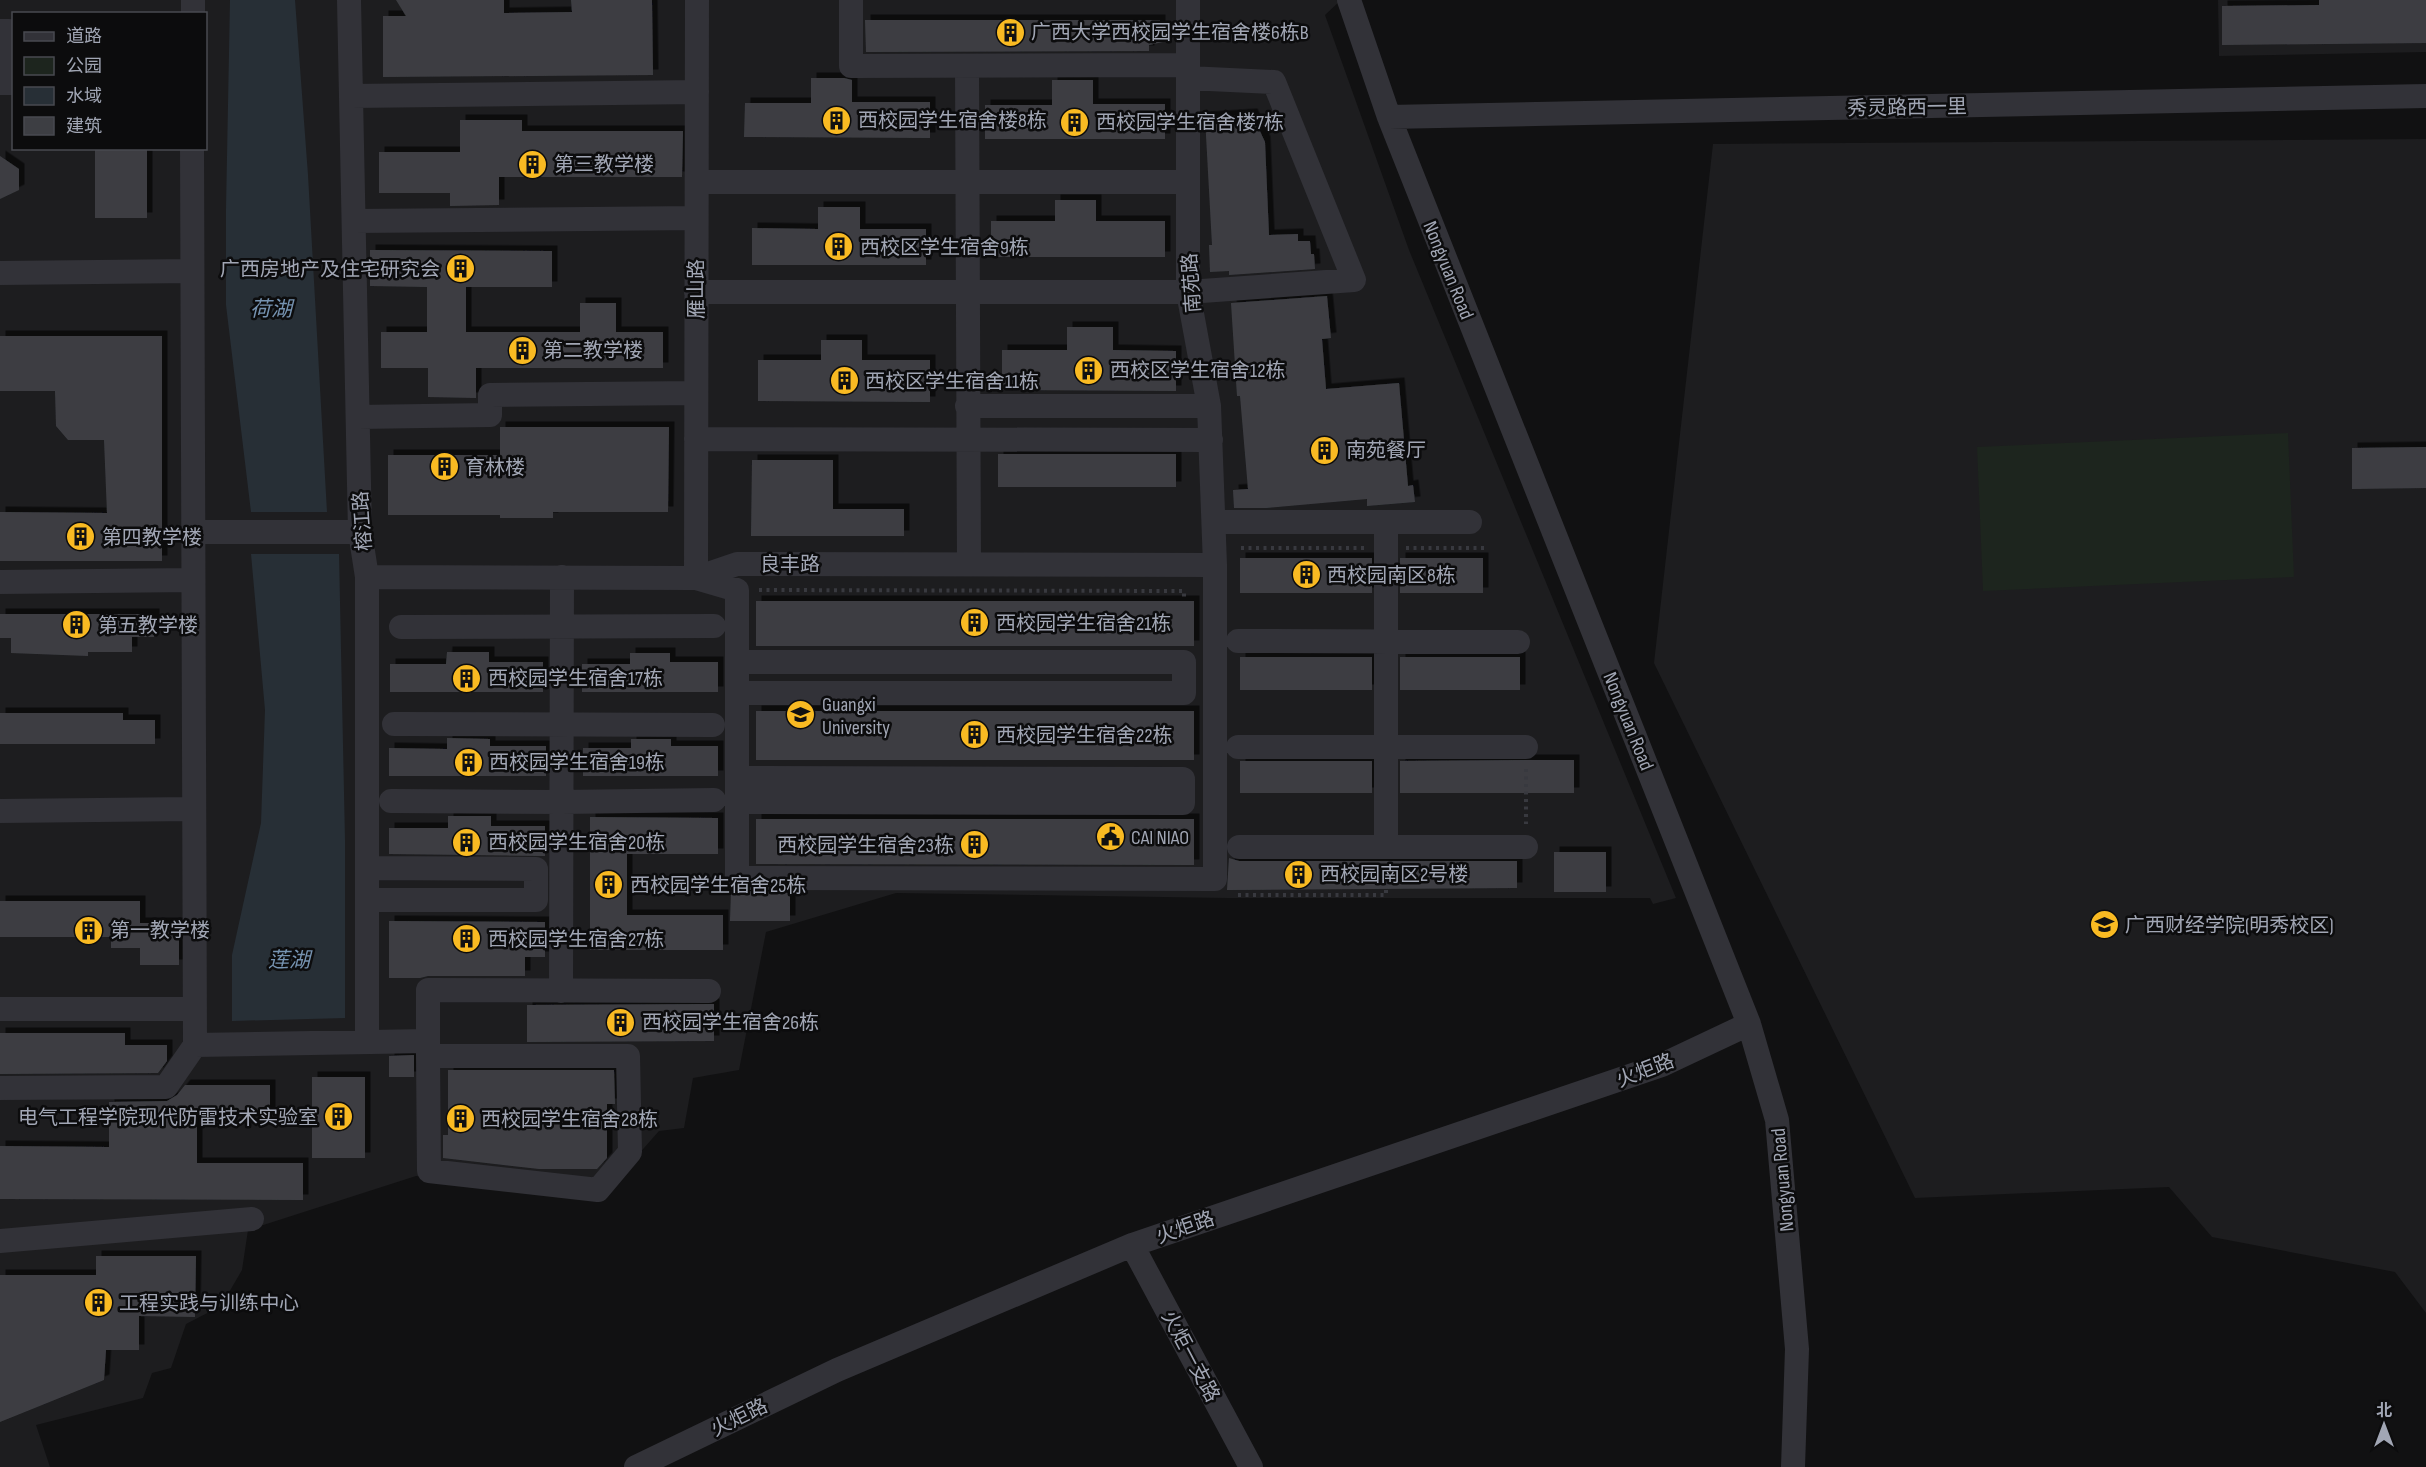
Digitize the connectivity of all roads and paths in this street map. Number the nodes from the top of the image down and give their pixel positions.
1 (349, 0) edge
2 (697, 0) edge
3 (851, 0) edge
4 (1188, 0) edge
5 (1349, 0) edge
6 (0, 32) edge
7 (967, 66) junction
8 (1188, 72) junction
9 (0, 83) edge
10 (697, 92) junction
11 (351, 96) junction
12 (2426, 96) edge
13 (1389, 117) junction
14 (192, 150) edge
15 (697, 182) junction
16 (967, 182) junction
17 (1188, 182) junction
18 (696, 218) junction
19 (354, 221) junction
20 (192, 271) junction
21 (0, 273) edge
22 (696, 292) junction
23 (967, 292) junction
24 (1188, 292) junction
25 (696, 393) junction
26 (967, 406) junction
27 (1209, 406) junction
28 (358, 417) junction
29 (696, 439) junction
30 (967, 440) junction
31 (1210, 441) junction
32 (1214, 522) junction
33 (1386, 522) junction
34 (1470, 522) dead end
35 (192, 532) junction
36 (360, 532) junction
37 (969, 564) junction
38 (1215, 565) junction
39 (367, 578) junction
40 (562, 578) junction
41 (696, 578) junction
42 (192, 580) junction
43 (0, 582) edge
44 (737, 590) junction
45 (1184, 601) dead end
46 (714, 626) dead end
47 (401, 627) dead end
48 (562, 627) junction
49 (1238, 641) dead end
50 (1386, 641) junction
51 (1518, 642) dead end
52 (737, 662) junction
53 (737, 693) junction
54 (394, 724) dead end
55 (713, 725) dead end
56 (562, 726) junction
57 (1238, 747) dead end
58 (1526, 747) joint
59 (1386, 748) junction
60 (737, 778) junction
61 (391, 801) dead end
62 (726, 801) junction
63 (561, 802) junction
64 (193, 808) junction
65 (0, 811) edge
66 (1239, 847) dead end
67 (1386, 847) junction
68 (1526, 847) joint
69 (367, 868) junction
70 (1238, 895) dead end
71 (367, 900) junction
72 (561, 991) junction
73 (709, 991) dead end
74 (0, 1009) edge
75 (194, 1009) junction
76 (1749, 1024) junction
77 (367, 1041) junction
78 (195, 1045) junction
79 (428, 1049) junction
80 (0, 1088) edge
81 (252, 1219) dead end
82 (0, 1241) edge
83 (1132, 1245) junction
84 (636, 1467) edge
85 (1251, 1467) edge
86 (1793, 1467) edge

1 - 11 street, 榕江路
2 - 10 street, 雁山路
3 - 7 street
4 - 8 street, 南苑路
5 - 13 street, Nongyuan Road
6 - 9 street
7 - 8 street
7 - 16 street
8 - 17 street, 南苑路
8 - 24 street
10 - 11 street
10 - 15 street, 雁山路
11 - 19 street, 榕江路
12 - 13 street, 秀灵路西一里
13 - 76 street, Nongyuan Road
14 - 20 street
15 - 16 street
15 - 18 street, 雁山路
16 - 17 street
16 - 23 street
17 - 24 street, 南苑路
18 - 19 street
18 - 22 street, 雁山路
19 - 28 street, 榕江路
20 - 21 street
20 - 35 street
22 - 23 street
22 - 25 street, 雁山路
23 - 24 street
23 - 26 street
24 - 27 street, 南苑路
25 - 28 street
25 - 29 street, 雁山路
26 - 27 street
26 - 30 street
27 - 31 street, 南苑路
28 - 36 street, 榕江路
29 - 30 street
29 - 41 street, 雁山路
30 - 31 street
30 - 37 street
31 - 32 street, 南苑路
32 - 33 street
32 - 38 street, 南苑路
33 - 34 street
33 - 50 street
35 - 36 street
35 - 42 street
36 - 39 street, 榕江路
37 - 38 street, 良丰路
37 - 41 street, 良丰路
38 - 62 street, 南苑路
39 - 40 street, 良丰路
39 - 69 street, 榕江路
40 - 41 street, 良丰路
40 - 48 street
41 - 44 street
42 - 43 street
42 - 64 street
44 - 45 path
44 - 52 street
46 - 48 street
47 - 48 street
48 - 56 street
49 - 50 street
50 - 51 street
50 - 59 street
52 - 53 street
52 - 53 street
53 - 60 street
54 - 56 street
55 - 56 street
56 - 63 street
57 - 59 street
58 - 59 street
58 - 68 path
59 - 67 street
60 - 62 street
60 - 62 street
61 - 63 street
62 - 63 street
63 - 72 street
64 - 65 street
64 - 75 street
66 - 67 street
67 - 68 street
67 - 70 path
69 - 71 street, 榕江路
69 - 71 street
71 - 77 street, 榕江路
72 - 73 street
72 - 79 street
74 - 75 street
75 - 78 street
76 - 83 street, 火炬路
76 - 86 street, Nongyuan Road
77 - 78 street
77 - 79 street
78 - 80 street
79 - 79 street
81 - 82 street
83 - 84 street, 火炬路
83 - 85 street, 火炬一支路

